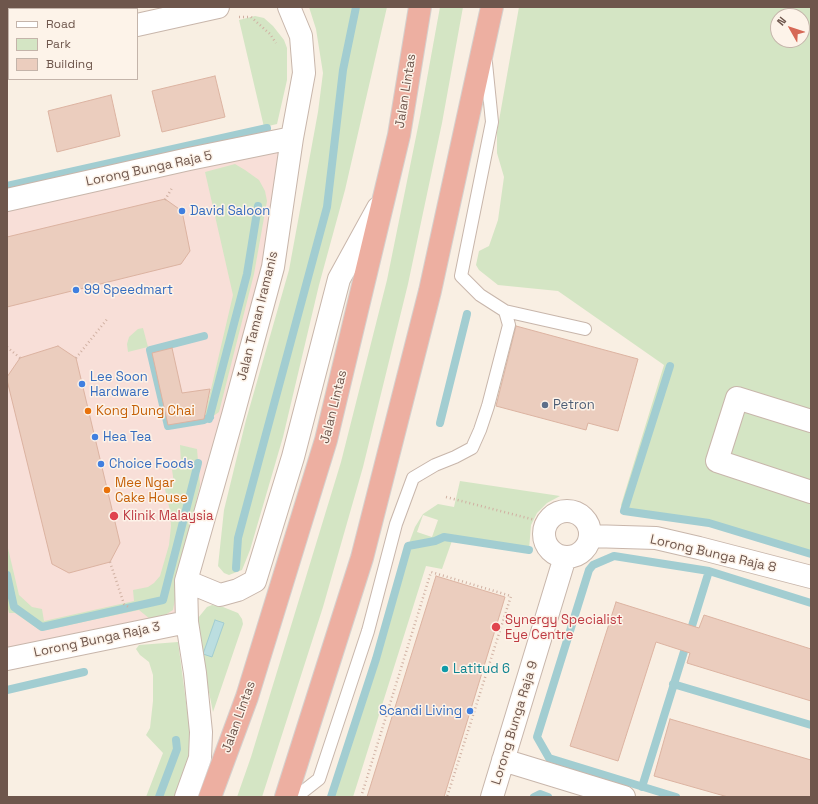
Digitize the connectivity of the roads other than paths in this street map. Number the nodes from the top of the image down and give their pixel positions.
1 (218, 7) edge
2 (289, 7) edge
3 (420, 7) edge
4 (492, 7) edge
5 (138, 25) edge
6 (484, 46) junction
7 (292, 138) junction
8 (383, 199) junction
9 (7, 200) edge
10 (505, 311) junction
11 (585, 329) dead end
12 (811, 421) edge
13 (811, 492) edge
14 (590, 536) junction
15 (565, 557) junction
16 (811, 577) edge
17 (186, 581) junction
18 (187, 622) junction
19 (7, 657) edge
20 (503, 760) junction
21 (186, 797) edge
22 (210, 797) edge
23 (286, 797) edge
24 (296, 797) edge
25 (492, 797) edge
26 (624, 797) edge

1 - 5 street
2 - 7 street, Jalan Taman Iramanis
3 - 8 highway, Jalan Lintas
4 - 6 highway
6 - 10 lane
6 - 23 highway
7 - 9 street, Lorong Bunga Raja 5
7 - 17 street, Jalan Taman Iramanis
8 - 17 street
8 - 22 highway, Jalan Lintas
10 - 11 lane
10 - 24 lane
12 - 13 street
14 - 15 street
14 - 15 street
14 - 16 street, Lorong Bunga Raja 8
15 - 20 street, Lorong Bunga Raja 9
17 - 18 street, Jalan Taman Iramanis
18 - 19 street, Lorong Bunga Raja 3
18 - 21 street, Jalan Taman Iramanis
20 - 25 street, Lorong Bunga Raja 9
20 - 26 street

